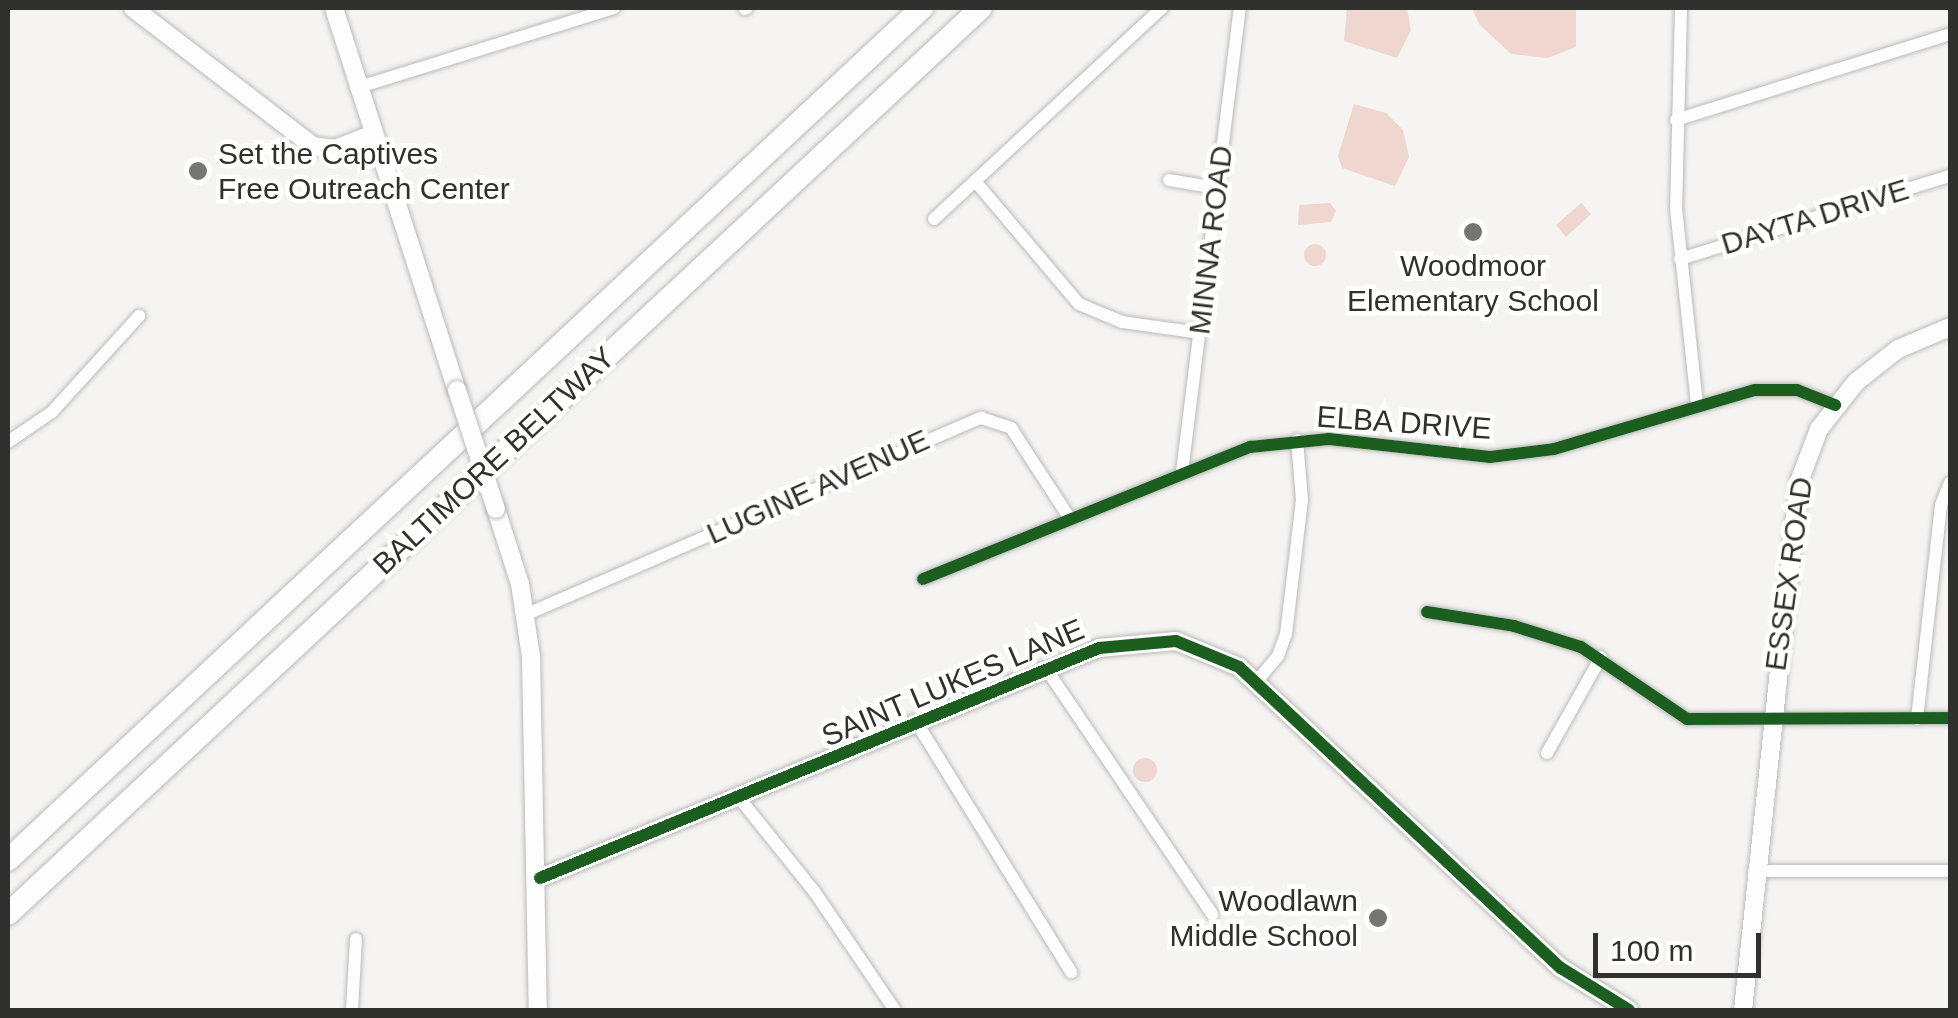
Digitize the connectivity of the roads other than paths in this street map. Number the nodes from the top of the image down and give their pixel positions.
1 (133, 8) edge
2 (334, 8) edge
3 (614, 8) edge
4 (922, 8) edge
5 (981, 8) edge
6 (1162, 8) edge
7 (1240, 8) edge
8 (1682, 8) edge
9 (1950, 34) edge
10 (356, 88) junction
11 (1676, 120) junction
12 (372, 135) junction
13 (1950, 176) edge
14 (1169, 180) dead end
15 (975, 182) junction
16 (1217, 188) junction
17 (934, 219) dead end
18 (1680, 258) junction
19 (139, 316) dead end
20 (1950, 326) edge
21 (1200, 333) junction
22 (1835, 405) junction
23 (1698, 406) junction
24 (1297, 440) junction
25 (8, 442) edge
26 (1182, 472) junction
27 (1950, 483) edge
28 (1070, 518) junction
29 (923, 579) dead end
30 (1932, 580) junction
31 (1950, 582) edge
32 (1426, 612) dead end
33 (526, 614) junction
34 (1601, 657) junction
35 (1047, 670) junction
36 (1256, 682) junction
37 (1917, 718) junction
38 (1950, 718) edge
39 (1770, 719) junction
40 (918, 725) junction
41 (1547, 753) dead end
42 (740, 798) junction
43 (8, 860) edge
44 (1950, 870) edge
45 (1754, 871) junction
46 (540, 878) junction
47 (8, 914) edge
48 (1212, 914) dead end
49 (356, 939) dead end
50 (1071, 972) dead end
51 (352, 1010) edge
52 (538, 1010) edge
53 (895, 1010) edge
54 (1629, 1010) edge
55 (1744, 1010) edge

1 - 12 street
2 - 10 street
3 - 10 street
4 - 43 highway, BALTIMORE BELTWAY
5 - 47 highway, BALTIMORE BELTWAY
6 - 15 street
7 - 16 street, MINNA ROAD
8 - 11 street
9 - 11 street
10 - 12 street
11 - 18 street
12 - 33 street, bridge
13 - 18 street, DAYTA DRIVE
14 - 16 street
15 - 17 street
15 - 21 street
16 - 21 street, MINNA ROAD
18 - 23 street
19 - 25 street
20 - 22 street, ESSEX ROAD
21 - 26 street, MINNA ROAD
22 - 23 street, ELBA DRIVE
22 - 39 street, ESSEX ROAD
23 - 24 street, ELBA DRIVE
24 - 26 street, ELBA DRIVE
24 - 36 street
26 - 28 street, ELBA DRIVE
27 - 30 street
28 - 29 street, ELBA DRIVE
28 - 33 street, LUGINE AVENUE
30 - 31 street
30 - 37 street
32 - 34 street
33 - 46 street
34 - 39 street
34 - 41 street
35 - 36 street, SAINT LUKES LANE
35 - 40 street, SAINT LUKES LANE
35 - 48 street
36 - 54 street, SAINT LUKES LANE
37 - 38 street
37 - 39 street
39 - 45 street, ESSEX ROAD
40 - 42 street, SAINT LUKES LANE
40 - 50 street
42 - 46 street, SAINT LUKES LANE
42 - 53 street
44 - 45 street
45 - 55 street, ESSEX ROAD
46 - 52 street
49 - 51 street

